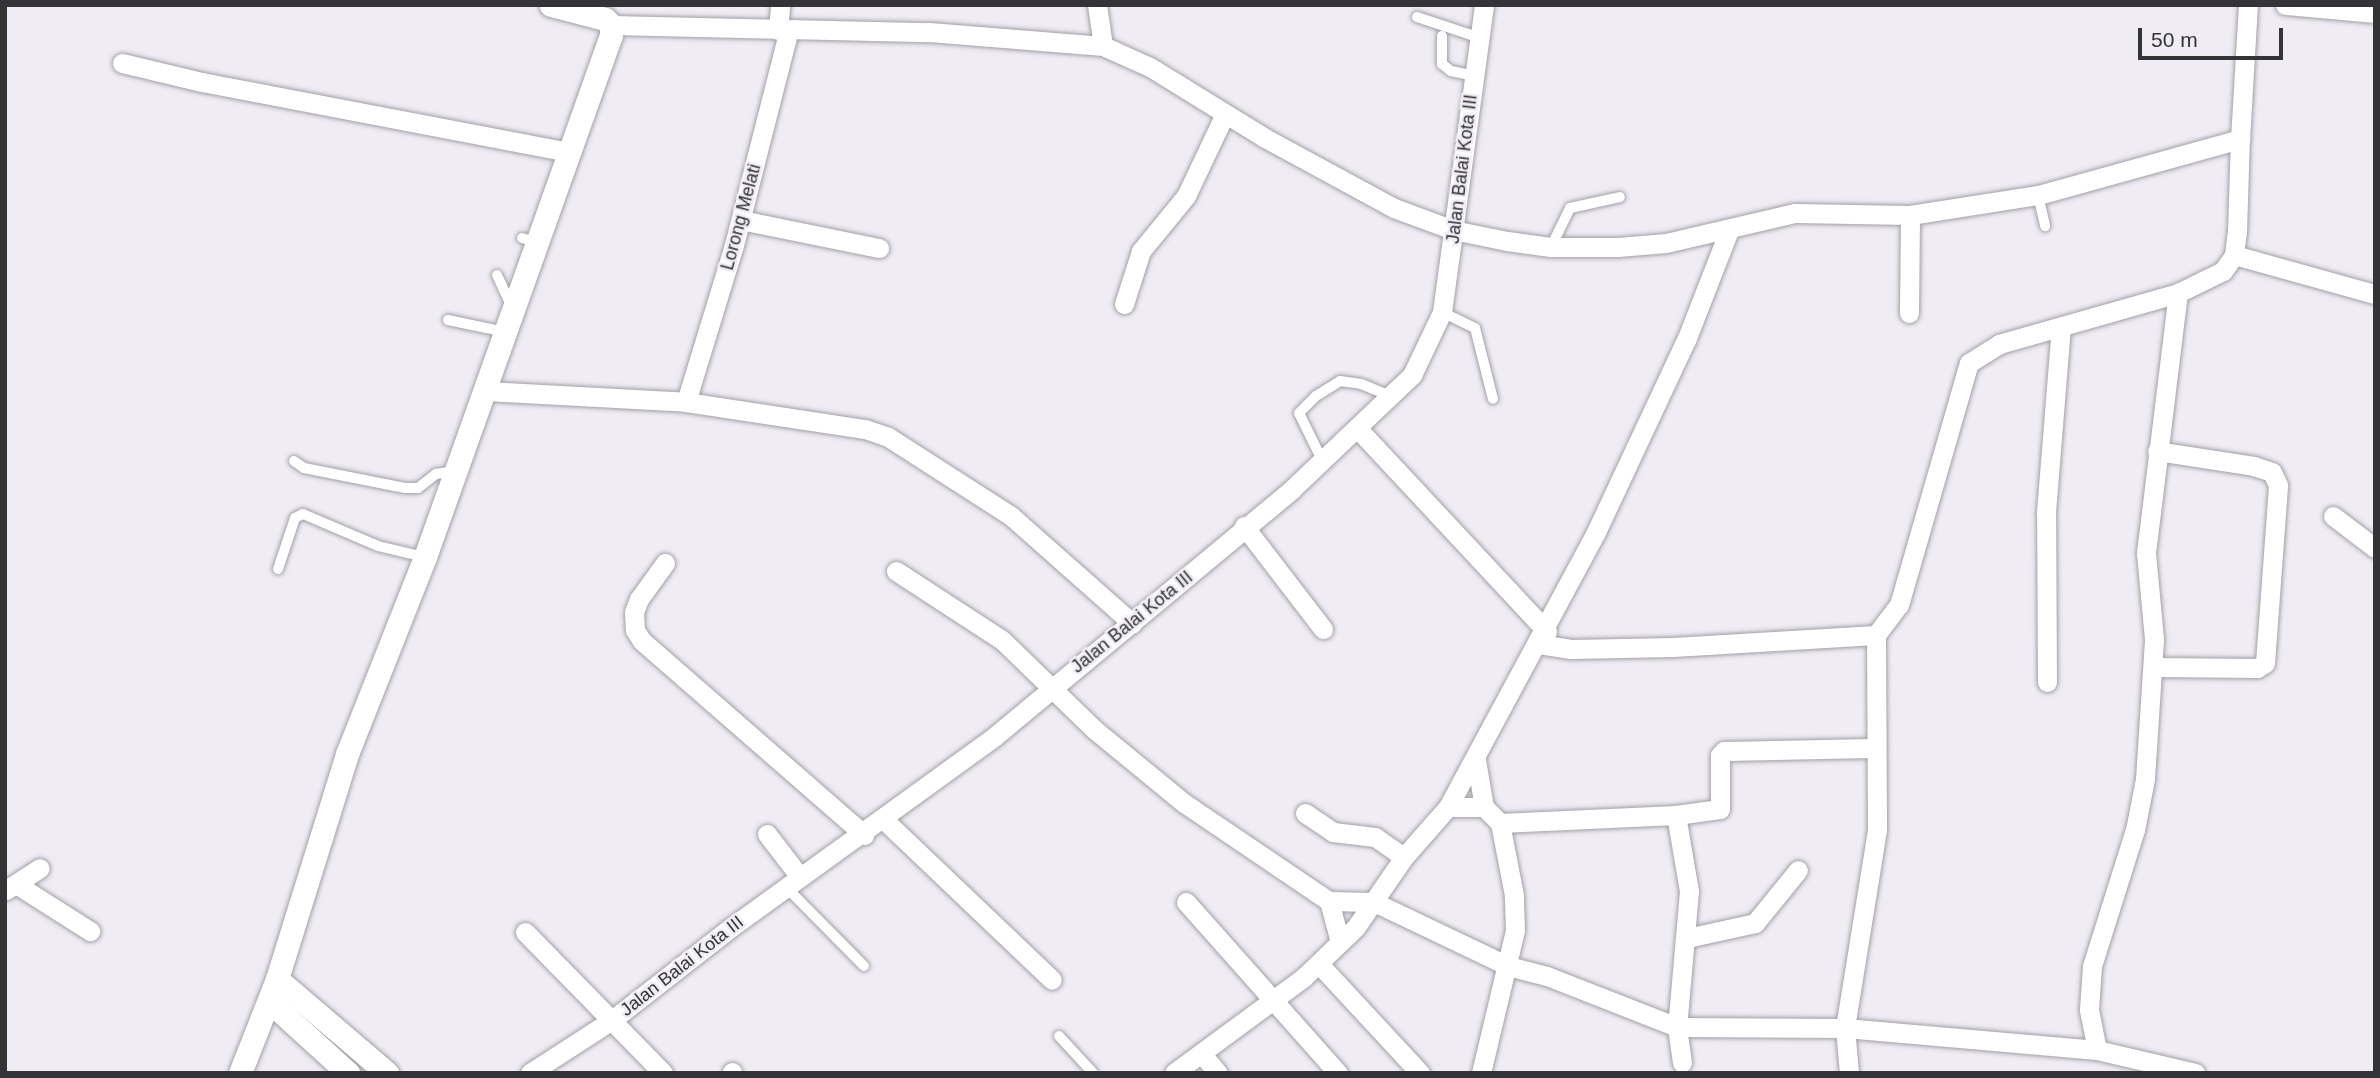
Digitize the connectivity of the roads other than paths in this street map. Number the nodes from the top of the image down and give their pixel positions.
1 (551, 5) edge
2 (780, 5) edge
3 (1097, 5) edge
4 (1484, 5) edge
5 (2248, 5) edge
6 (2285, 5) edge
7 (2375, 13) edge
8 (1417, 17) dead end
9 (611, 25) junction
10 (783, 30) junction
11 (1442, 36) dead end
12 (1480, 38) junction
13 (1103, 46) junction
14 (122, 63) dead end
15 (1474, 76) junction
16 (1225, 114) junction
17 (2240, 139) junction
18 (569, 152) junction
19 (2038, 195) junction
20 (1620, 197) dead end
21 (1910, 215) junction
22 (741, 219) junction
23 (2045, 226) dead end
24 (1453, 230) junction
25 (1729, 230) junction
26 (1551, 247) junction
27 (879, 248) dead end
28 (2234, 256) junction
29 (497, 275) dead end
30 (2178, 293) junction
31 (2375, 294) edge
32 (517, 302) junction
33 (1124, 304) dead end
34 (1442, 312) junction
35 (1909, 313) dead end
36 (448, 320) dead end
37 (2061, 327) junction
38 (506, 332) junction
39 (485, 391) junction
40 (1390, 396) junction
41 (1493, 399) dead end
42 (686, 402) junction
43 (1358, 429) junction
44 (2157, 451) junction
45 (1322, 460) junction
46 (294, 461) dead end
47 (455, 471) junction
48 (2333, 516) dead end
49 (1244, 526) junction
50 (2375, 548) edge
51 (425, 557) junction
52 (665, 564) dead end
53 (278, 569) dead end
54 (896, 571) dead end
55 (1132, 623) junction
56 (1323, 629) dead end
57 (1876, 635) junction
58 (1543, 638) junction
59 (2153, 667) junction
60 (2047, 682) dead end
61 (1051, 687) junction
62 (1873, 748) junction
63 (1476, 760) junction
64 (1448, 807) junction
65 (1484, 807) junction
66 (1305, 813) dead end
67 (1676, 815) junction
68 (883, 819) junction
69 (1500, 823) junction
70 (766, 834) dead end
71 (864, 835) junction
72 (1405, 857) junction
73 (40, 869) dead end
74 (1798, 870) dead end
75 (793, 882) junction
76 (10, 887) edge
77 (1329, 901) junction
78 (1186, 902) dead end
79 (1374, 902) junction
80 (90, 931) dead end
81 (525, 932) dead end
82 (1687, 938) junction
83 (1340, 942) junction
84 (1319, 964) junction
85 (864, 966) dead end
86 (1508, 966) junction
87 (277, 979) junction
88 (1052, 980) dead end
89 (1271, 999) junction
90 (269, 1001) junction
91 (612, 1020) junction
92 (1677, 1027) junction
93 (1845, 1028) junction
94 (1059, 1036) dead end
95 (2097, 1050) junction
96 (1201, 1054) junction
97 (1682, 1063) dead end
98 (240, 1073) edge
99 (348, 1073) edge
100 (387, 1073) edge
101 (530, 1073) edge
102 (663, 1073) edge
103 (1093, 1073) edge
104 (1174, 1073) edge
105 (1218, 1073) edge
106 (1338, 1073) edge
107 (1420, 1073) edge
108 (1481, 1073) edge
109 (1849, 1073) edge
110 (2195, 1073) edge

1 - 9 street
2 - 10 street, Lorong Melati
3 - 13 street
4 - 12 street, Jalan Balai Kota III
5 - 17 street
6 - 7 street
8 - 12 lane
9 - 10 street
9 - 18 street
10 - 13 street
10 - 22 street, Lorong Melati
11 - 15 lane
12 - 15 street, Jalan Balai Kota III
13 - 16 street
14 - 18 street
15 - 24 street, Jalan Balai Kota III
16 - 24 street
16 - 33 street
17 - 19 street
17 - 28 street
18 - 32 street
19 - 21 street
19 - 23 lane
20 - 26 lane
21 - 25 street
21 - 35 street
22 - 27 street
22 - 42 street, Lorong Melati
24 - 26 street
24 - 34 street, Jalan Balai Kota III
25 - 26 street
25 - 58 street
28 - 30 street
28 - 31 street
29 - 32 lane
30 - 37 street
30 - 44 street
32 - 38 street
34 - 40 street, Jalan Balai Kota III
34 - 41 lane
36 - 38 lane
37 - 57 street
37 - 60 street
38 - 39 street
39 - 42 street
39 - 47 street
40 - 43 street, Jalan Balai Kota III
40 - 45 lane
42 - 55 street
43 - 45 street, Jalan Balai Kota III
43 - 58 street
44 - 59 street
44 - 59 street
45 - 49 street, Jalan Balai Kota III
46 - 47 lane
47 - 51 street
48 - 50 street
49 - 55 street, Jalan Balai Kota III
49 - 56 street
51 - 53 lane
51 - 87 street
52 - 71 street
54 - 61 street
55 - 61 street, Jalan Balai Kota III
57 - 58 street
57 - 62 street
58 - 63 street
59 - 95 street
61 - 68 street, Jalan Balai Kota III
61 - 77 street
62 - 67 street
62 - 93 street
63 - 64 street
63 - 65 street
64 - 65 street
64 - 72 street
65 - 69 street
66 - 72 street
67 - 69 street
67 - 82 street
68 - 71 street, Jalan Balai Kota III
68 - 88 street
69 - 86 street
70 - 75 street
71 - 75 street, Jalan Balai Kota III
72 - 79 street
73 - 76 street
74 - 82 street
75 - 85 lane
75 - 91 street, Jalan Balai Kota III
76 - 80 street
77 - 79 street
77 - 83 street
78 - 89 street
79 - 83 street
79 - 86 street
81 - 91 street
82 - 92 street
83 - 84 street
84 - 89 street
84 - 107 street
86 - 92 street
86 - 108 street
87 - 90 street
87 - 100 street
89 - 96 street
89 - 106 street
90 - 98 street
90 - 99 street
91 - 101 street, Jalan Balai Kota III
91 - 102 street
92 - 93 street
92 - 97 street
93 - 95 street
93 - 109 street
94 - 103 lane
95 - 110 street
96 - 104 street
96 - 105 street

